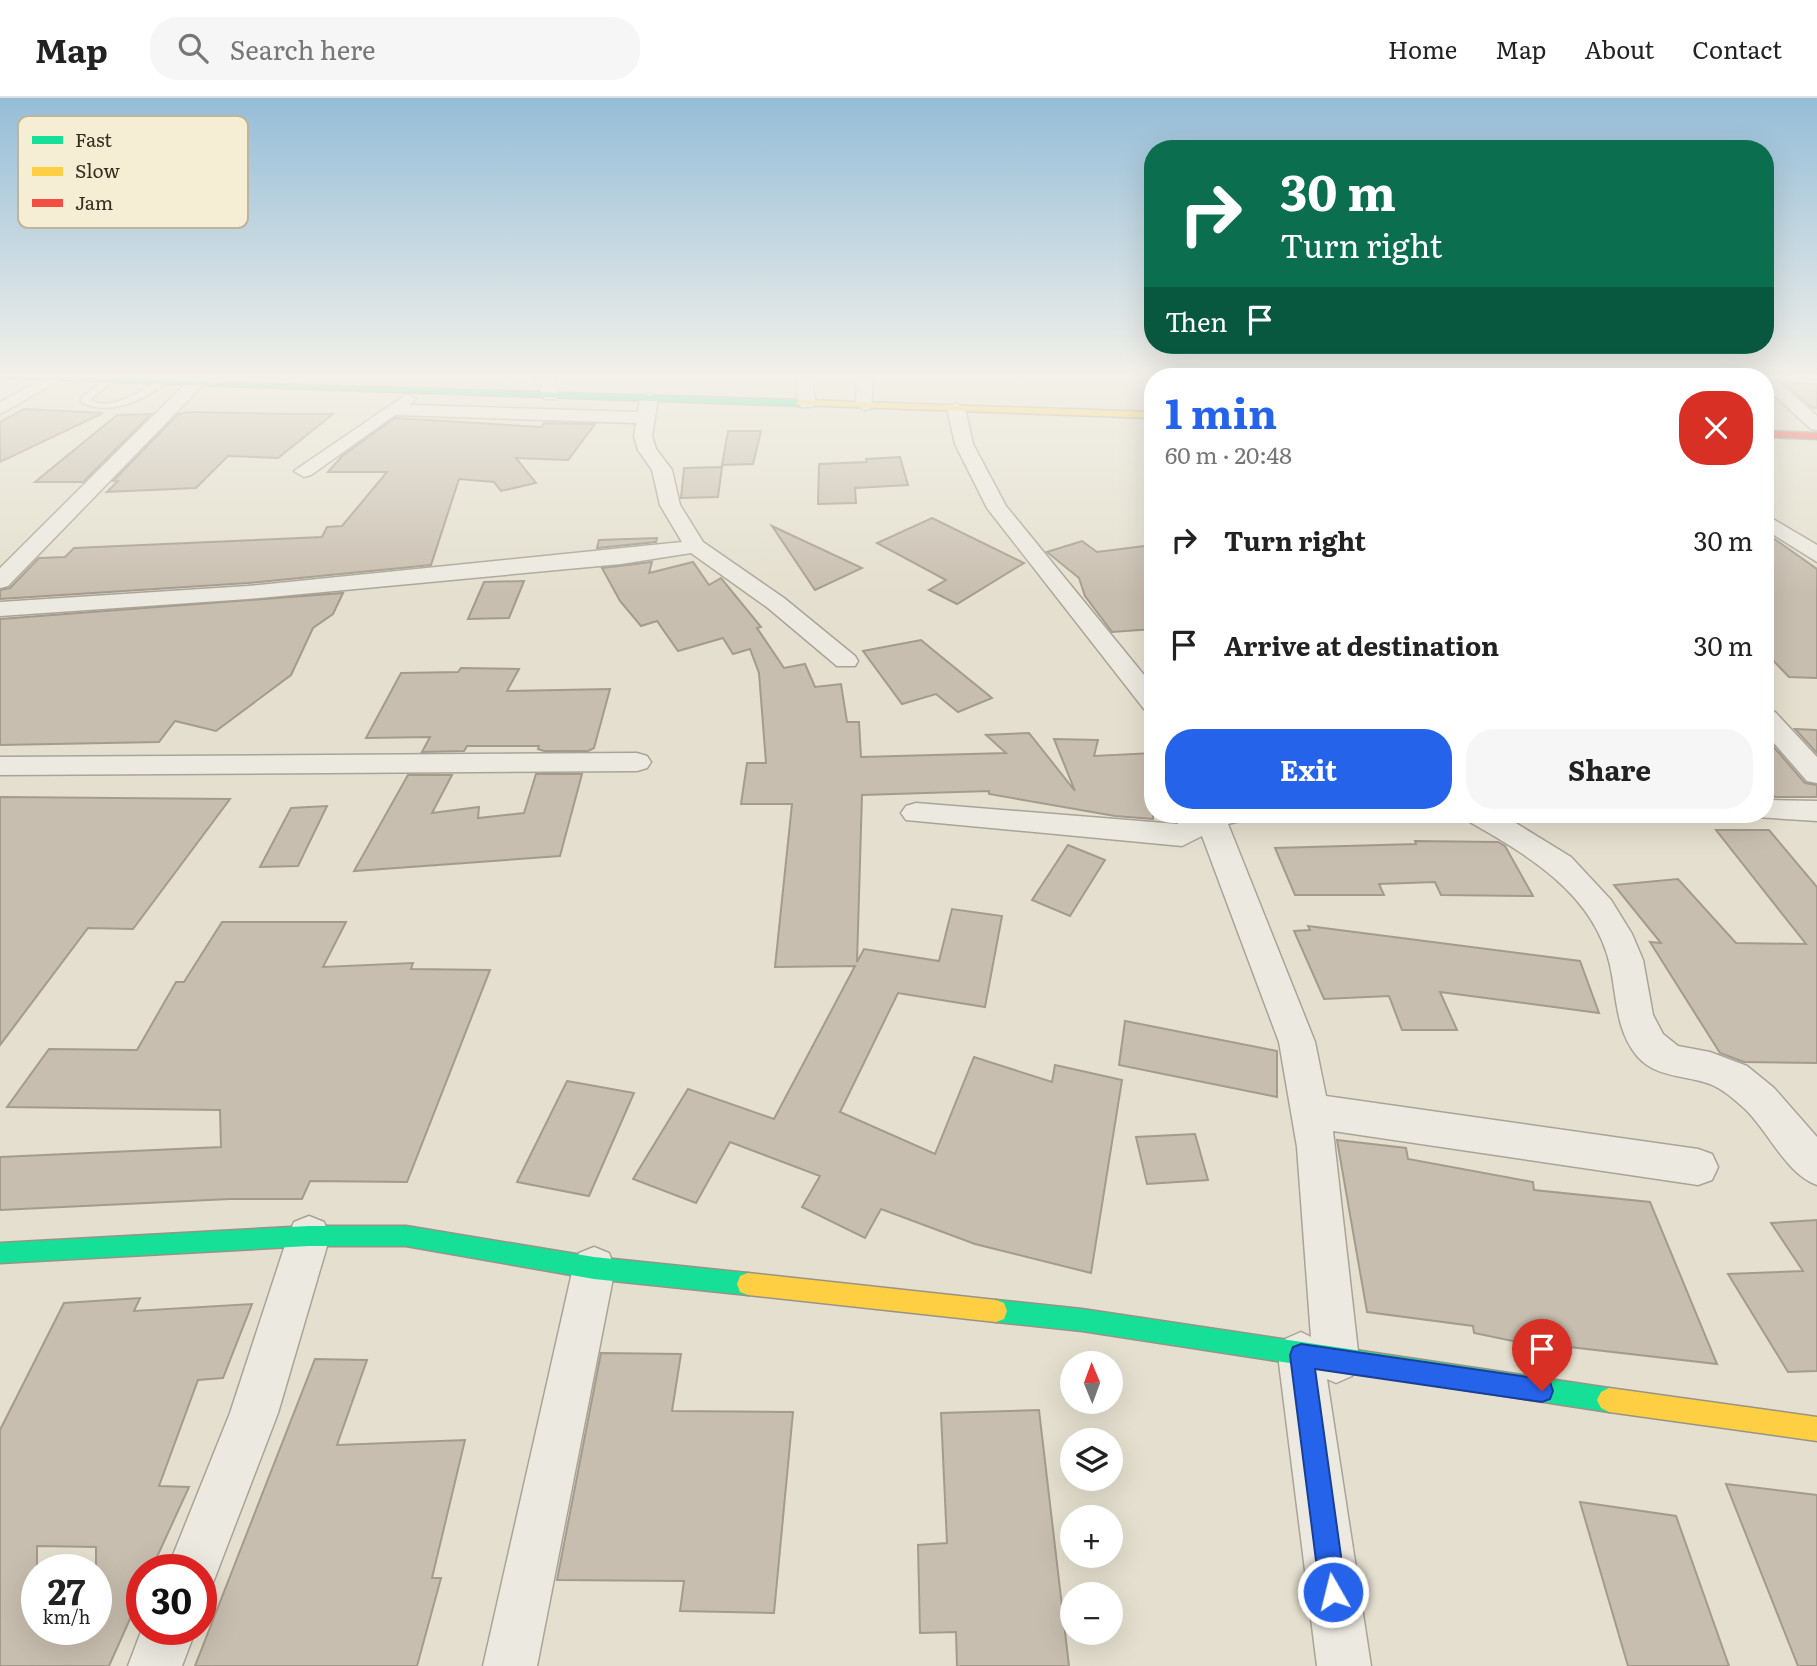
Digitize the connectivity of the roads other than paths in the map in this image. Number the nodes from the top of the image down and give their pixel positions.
1 (131, 449) edge
2 (335, 449) edge
3 (647, 449) edge
4 (967, 449) edge
5 (304, 471) dead end
6 (1774, 526) edge
7 (695, 546) junction
8 (1817, 555) edge
9 (0, 581) edge
10 (0, 609) edge
11 (846, 661) dead end
12 (1142, 675) edge
13 (1774, 727) edge
14 (637, 762) dead end
15 (0, 766) edge
16 (1817, 774) edge
17 (1774, 810) edge
18 (1817, 811) edge
19 (916, 813) dead end
20 (1202, 823) edge
21 (1220, 823) edge
22 (1520, 823) edge
23 (1310, 1111) junction
24 (1698, 1167) dead end
25 (1817, 1167) edge
26 (309, 1236) junction
27 (0, 1253) edge
28 (594, 1268) junction
29 (1318, 1357) junction
30 (1817, 1429) edge
31 (198, 1554) edge
32 (163, 1645) edge
33 (155, 1666) edge
34 (510, 1666) edge
35 (1344, 1666) edge

1 - 9 street
2 - 5 street
3 - 7 street
4 - 12 street
6 - 8 street
7 - 10 street
7 - 11 street
13 - 16 street
14 - 15 street
17 - 18 street
19 - 20 street
21 - 23 street
22 - 25 street
23 - 24 street
23 - 29 street
26 - 27 street
26 - 28 street
26 - 31 street
28 - 29 street
28 - 34 street
29 - 30 street
29 - 35 street
32 - 33 street

